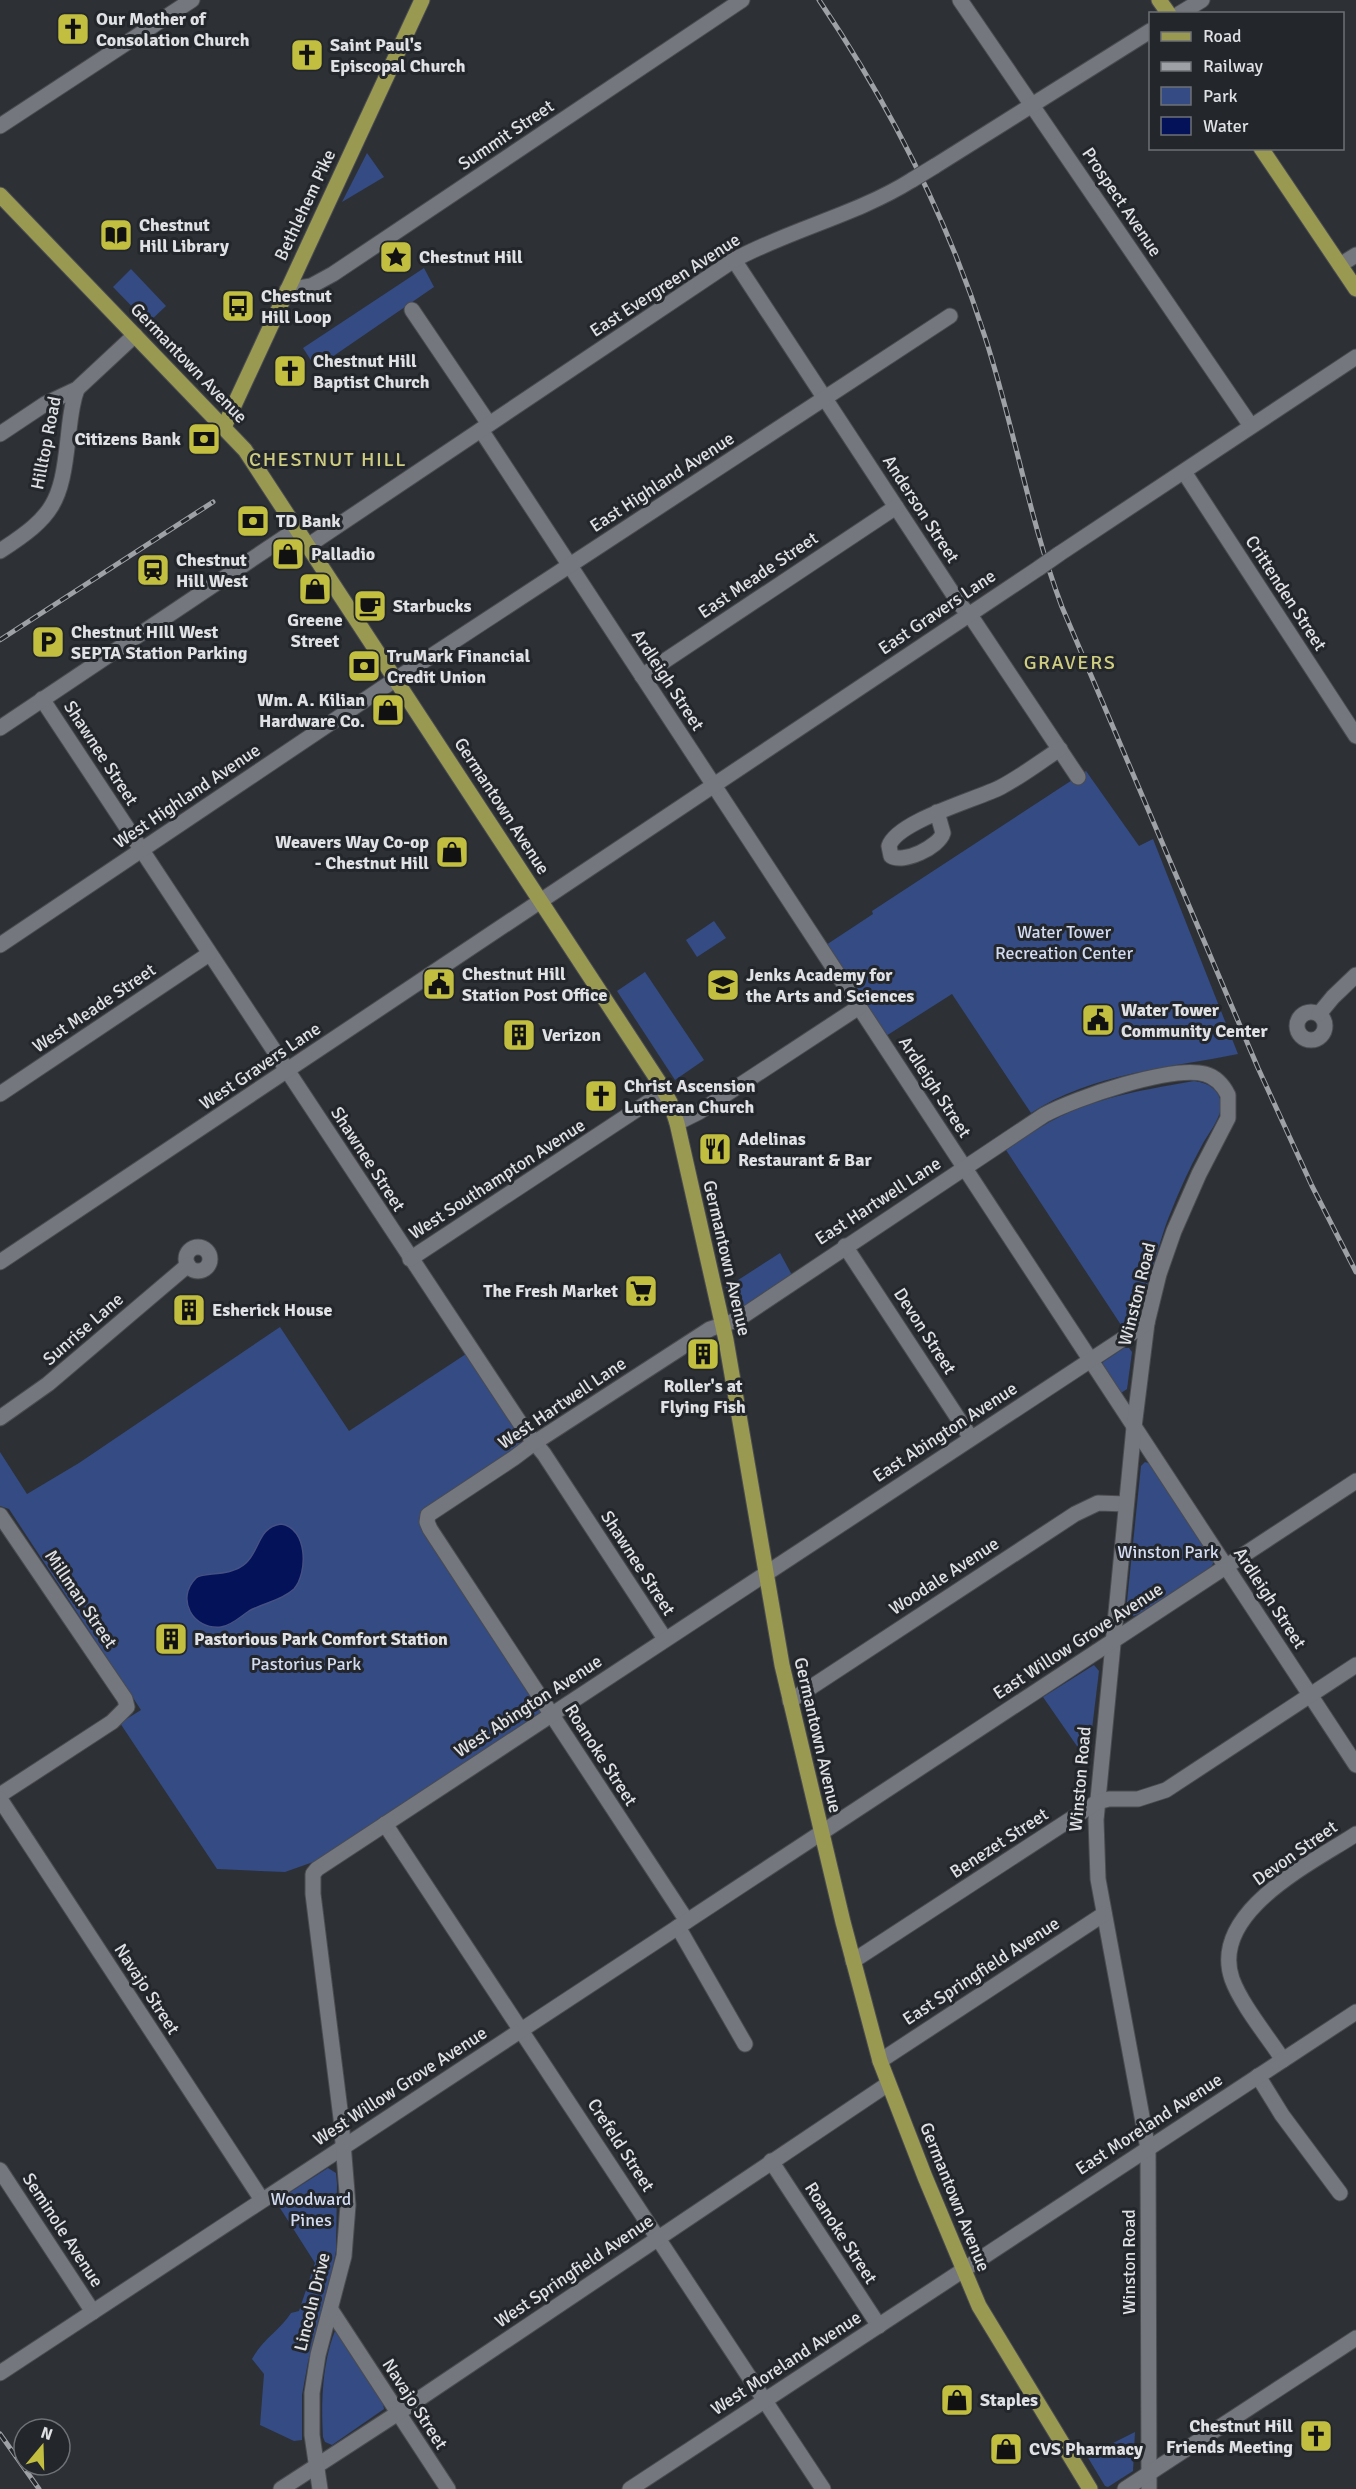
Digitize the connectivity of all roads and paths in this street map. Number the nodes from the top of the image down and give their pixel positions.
1 (192, 0) edge
2 (422, 0) edge
3 (742, 0) edge
4 (960, 0) edge
5 (1202, 0) edge
6 (1182, 12) edge
7 (1149, 32) edge
8 (1032, 105) junction
9 (0, 126) edge
10 (1262, 150) edge
11 (0, 195) edge
12 (1356, 255) edge
13 (734, 260) junction
14 (1340, 265) junction
15 (1356, 289) edge
16 (287, 290) junction
17 (412, 310) dead end
18 (950, 316) dead end
19 (135, 335) junction
20 (1356, 357) edge
21 (77, 389) junction
22 (825, 399) junction
23 (1251, 426) junction
24 (224, 427) junction
25 (485, 427) junction
26 (0, 434) edge
27 (1184, 472) junction
28 (896, 507) junction
29 (297, 529) junction
30 (309, 545) junction
31 (0, 551) edge
32 (570, 566) junction
33 (969, 615) junction
34 (642, 676) junction
35 (396, 680) junction
36 (42, 699) junction
37 (0, 728) edge
38 (1356, 736) edge
39 (1060, 749) junction
40 (1078, 777) dead end
41 (713, 785) junction
42 (937, 812) dead end
43 (142, 850) junction
44 (540, 900) junction
45 (0, 945) edge
46 (209, 954) junction
47 (1356, 975) edge
48 (859, 1006) junction
49 (1319, 1014) dead end
50 (287, 1071) junction
51 (1224, 1088) joint
52 (665, 1091) junction
53 (0, 1094) edge
54 (677, 1123) junction
55 (964, 1167) junction
56 (845, 1246) junction
57 (410, 1259) junction
58 (0, 1262) edge
59 (188, 1265) dead end
60 (1147, 1323) junction
61 (723, 1324) junction
62 (1090, 1360) junction
63 (0, 1418) edge
64 (1134, 1426) junction
65 (971, 1438) junction
66 (534, 1443) junction
67 (1356, 1481) edge
68 (1126, 1504) junction
69 (0, 1515) edge
70 (427, 1518) joint
71 (1226, 1567) junction
72 (765, 1574) junction
73 (665, 1639) junction
74 (1112, 1642) junction
75 (1356, 1665) edge
76 (1311, 1695) junction
77 (790, 1701) junction
78 (551, 1714) junction
79 (1353, 1755) edge
80 (0, 1797) edge
81 (1097, 1802) junction
82 (385, 1824) junction
83 (821, 1833) junction
84 (1356, 1834) edge
85 (313, 1874) joint
86 (1104, 1914) junction
87 (683, 1924) junction
88 (853, 1961) junction
89 (1356, 2012) edge
90 (522, 2029) junction
91 (745, 2044) dead end
92 (1283, 2060) junction
93 (880, 2061) junction
94 (1258, 2076) junction
95 (888, 2084) junction
96 (344, 2146) junction
97 (1148, 2149) junction
98 (771, 2161) junction
99 (0, 2170) edge
100 (1340, 2193) dead end
101 (262, 2200) junction
102 (658, 2237) junction
103 (964, 2270) junction
104 (331, 2310) junction
105 (93, 2312) junction
106 (879, 2326) junction
107 (1356, 2338) edge
108 (0, 2373) edge
109 (765, 2400) junction
110 (398, 2413) junction
111 (315, 2467) junction
112 (1149, 2481) edge
113 (281, 2489) edge
114 (320, 2489) edge
115 (448, 2489) edge
116 (630, 2489) edge
117 (823, 2489) edge
118 (1090, 2489) edge
119 (1125, 2489) edge

1 - 9 street
2 - 16 main road, Bethlehem Pike
3 - 16 street, Summit Street
4 - 8 street, Prospect Avenue
5 - 6 street
7 - 8 street, East Evergreen Avenue
8 - 13 street, East Evergreen Avenue, bridge
8 - 23 street, Prospect Avenue
10 - 14 main road
11 - 19 main road, Germantown Avenue
12 - 14 street
13 - 22 street, Anderson Street
13 - 25 street, East Evergreen Avenue
14 - 15 main road
16 - 24 main road, Bethlehem Pike
17 - 25 street, Ardleigh Street
18 - 22 street, East Highland Avenue
19 - 21 street
19 - 24 main road, Germantown Avenue
20 - 23 street, East Gravers Lane
21 - 26 street
21 - 31 street, Hilltop Road
22 - 28 street, Anderson Street
22 - 32 street, East Highland Avenue
23 - 27 street, East Gravers Lane
24 - 29 main road, Germantown Avenue
25 - 30 street, East Evergreen Avenue
25 - 32 street, Ardleigh Street
27 - 33 street, East Gravers Lane, bridge
27 - 38 street, Crittenden Street
28 - 33 street, Anderson Street
28 - 34 street, East Meade Street
29 - 30 main road, Germantown Avenue
29 - 36 street
30 - 35 main road, Germantown Avenue
32 - 34 street, Ardleigh Street
32 - 35 street, East Highland Avenue
33 - 39 street, Anderson Street
33 - 41 street, East Gravers Lane
34 - 41 street, Ardleigh Street
35 - 43 street, West Highland Avenue
35 - 44 main road, Germantown Avenue
36 - 37 street
36 - 43 street, Shawnee Street
39 - 40 street, Anderson Street
39 - 42 street
41 - 44 street, East Gravers Lane
41 - 48 street, Ardleigh Street
43 - 45 street, West Highland Avenue
43 - 46 street, Shawnee Street
44 - 50 street, West Gravers Lane
44 - 52 main road, Germantown Avenue
46 - 50 street, Shawnee Street
46 - 53 street, West Meade Street
47 - 49 street
48 - 54 street
48 - 55 street, Ardleigh Street
50 - 57 street, Shawnee Street
50 - 58 street, West Gravers Lane
51 - 55 street, East Hartwell Lane
51 - 60 street, Winston Road
52 - 54 main road, Germantown Avenue
52 - 57 street, West Southampton Avenue
54 - 61 main road, Germantown Avenue
55 - 56 street, East Hartwell Lane
55 - 62 street, Ardleigh Street
56 - 61 street, East Hartwell Lane
56 - 65 street, Devon Street
57 - 66 street, Shawnee Street
59 - 63 street, Sunrise Lane
60 - 62 street, East Abington Avenue
60 - 64 street, Winston Road
61 - 66 street, West Hartwell Lane
61 - 72 main road, Germantown Avenue
62 - 64 street, Ardleigh Street
62 - 65 street, East Abington Avenue
64 - 68 street, Winston Road
64 - 71 street, Ardleigh Street
65 - 72 street, East Abington Avenue
66 - 70 street, West Hartwell Lane
66 - 73 street, Shawnee Street
67 - 71 street, East Willow Grove Avenue
68 - 74 street, Winston Road
68 - 77 street, Woodale Avenue
69 - 80 street, Millman Street
70 - 78 street, Roanoke Street
71 - 74 street, East Willow Grove Avenue
71 - 76 street, Ardleigh Street
72 - 73 street, West Abington Avenue
72 - 77 main road, Germantown Avenue
73 - 78 street, West Abington Avenue
74 - 81 street, Winston Road
74 - 83 street, East Willow Grove Avenue
75 - 76 street, Benezet Street
76 - 79 street, Ardleigh Street
76 - 81 street, Benezet Street
77 - 83 main road, Germantown Avenue
78 - 82 street, West Abington Avenue
78 - 87 street, Roanoke Street
80 - 101 street, Navajo Street
81 - 86 street, Winston Road
81 - 88 street, Benezet Street
82 - 85 street, West Abington Avenue
82 - 90 street, Crefeld Street
83 - 87 street, West Willow Grove Avenue
83 - 88 main road, Germantown Avenue
84 - 92 street, Devon Street
85 - 96 street, Lincoln Drive
86 - 93 street, East Springfield Avenue
86 - 97 street, Winston Road
87 - 90 street, West Willow Grove Avenue
87 - 91 street, Roanoke Street
88 - 93 main road, Germantown Avenue
89 - 92 street, East Moreland Avenue
90 - 96 street, West Willow Grove Avenue
90 - 102 street, Crefeld Street
92 - 94 street, East Moreland Avenue
93 - 95 main road, Germantown Avenue
94 - 97 street, East Moreland Avenue
94 - 100 street
95 - 98 street, West Springfield Avenue
95 - 103 main road, Germantown Avenue
96 - 101 street, West Willow Grove Avenue
96 - 104 street, Lincoln Drive
97 - 103 street, East Moreland Avenue
97 - 112 street, Winston Road
98 - 102 street, West Springfield Avenue
98 - 106 street, Roanoke Street
99 - 105 street, Seminole Avenue
101 - 105 street, West Willow Grove Avenue
102 - 109 street, Crefeld Street
102 - 110 street, West Springfield Avenue
103 - 106 street, West Moreland Avenue
103 - 118 main road, Germantown Avenue
104 - 110 street, Navajo Street
104 - 111 street, Lincoln Drive
105 - 108 street, West Willow Grove Avenue
106 - 109 street, West Moreland Avenue
107 - 112 street
109 - 116 street, West Moreland Avenue
109 - 117 street, Crefeld Street
110 - 111 street, West Springfield Avenue
110 - 115 street, Navajo Street
111 - 113 street, West Springfield Avenue
111 - 114 street, Lincoln Drive
112 - 119 street

